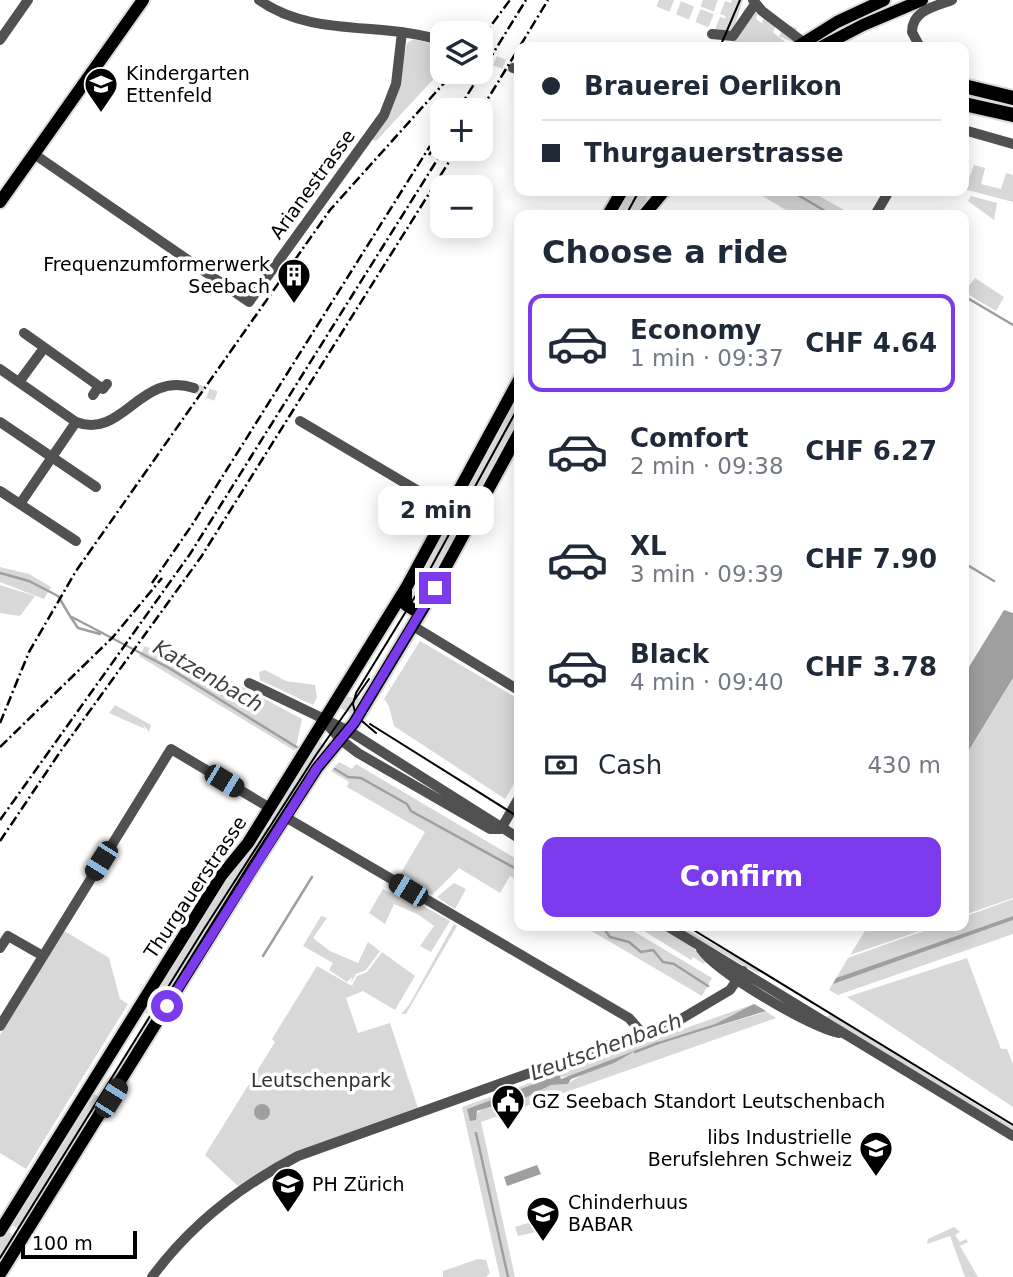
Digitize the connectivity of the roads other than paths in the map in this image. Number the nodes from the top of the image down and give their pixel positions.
1 (28, 0) edge
2 (143, 0) edge
3 (259, 0) edge
4 (884, 0) edge
5 (922, 0) edge
6 (952, 0) edge
7 (754, 2) edge
8 (402, 32) junction
9 (712, 34) dead end
10 (430, 38) edge
11 (0, 40) edge
12 (799, 42) edge
13 (809, 42) edge
14 (831, 42) edge
15 (917, 42) edge
16 (969, 87) edge
17 (1013, 98) edge
18 (969, 105) edge
19 (1013, 116) edge
20 (969, 131) edge
21 (1013, 144) edge
22 (34, 154) junction
23 (660, 196) edge
24 (0, 202) edge
25 (648, 210) edge
26 (24, 333) dead end
27 (44, 348) junction
28 (0, 369) edge
29 (19, 382) junction
30 (100, 388) dead end
31 (194, 388) tunnel mouth
32 (514, 389) edge
33 (300, 421) dead end
34 (0, 422) edge
35 (76, 422) junction
36 (514, 442) edge
37 (52, 457) junction
38 (96, 487) dead end
39 (0, 491) edge
40 (20, 504) junction
41 (449, 509) junction
42 (76, 541) dead end
43 (406, 588) junction
44 (424, 607) junction
45 (413, 626) junction
46 (249, 683) dead end
47 (514, 687) edge
48 (323, 719) junction
49 (345, 735) junction
50 (514, 806) edge
51 (270, 808) junction
52 (287, 818) junction
53 (501, 829) junction
54 (514, 836) edge
55 (675, 931) edge
56 (0, 948) edge
57 (43, 956) junction
58 (741, 975) junction
59 (143, 1001) junction
60 (158, 1022) junction
61 (0, 1026) edge
62 (642, 1033) junction
63 (1013, 1136) edge
64 (0, 1231) edge
65 (0, 1274) edge
66 (152, 1277) edge

1 - 11 street
2 - 22 main road
3 - 8 street
4 - 13 main road
5 - 14 main road
6 - 15 street
7 - 9 street
7 - 12 street
8 - 10 street
8 - 22 street, Arianestrasse
16 - 17 highway
18 - 19 highway
20 - 21 street
22 - 24 main road
23 - 25 main road
26 - 27 street
27 - 29 street
27 - 30 street
28 - 29 street
29 - 35 street
31 - 35 street
32 - 41 main road, Thurgauerstrasse
33 - 41 street
34 - 37 street
35 - 37 street
36 - 44 main road, Thurgauerstrasse
37 - 38 street
37 - 40 street
39 - 40 street
40 - 42 street
41 - 43 main road, Thurgauerstrasse
43 - 44 main road
43 - 48 main road, Thurgauerstrasse
44 - 45 main road, Thurgauerstrasse
45 - 47 street
45 - 49 main road, Thurgauerstrasse
46 - 48 street
48 - 49 street
48 - 51 main road, Thurgauerstrasse
49 - 52 main road, Thurgauerstrasse
49 - 53 street
50 - 53 street
51 - 57 street
51 - 59 main road, Thurgauerstrasse
52 - 60 main road, Thurgauerstrasse
52 - 62 street
53 - 54 street
55 - 58 street
56 - 57 street
57 - 61 street
58 - 62 street
58 - 63 street
59 - 60 main road
59 - 64 main road, Thurgauerstrasse
60 - 65 main road, Thurgauerstrasse
62 - 66 street

